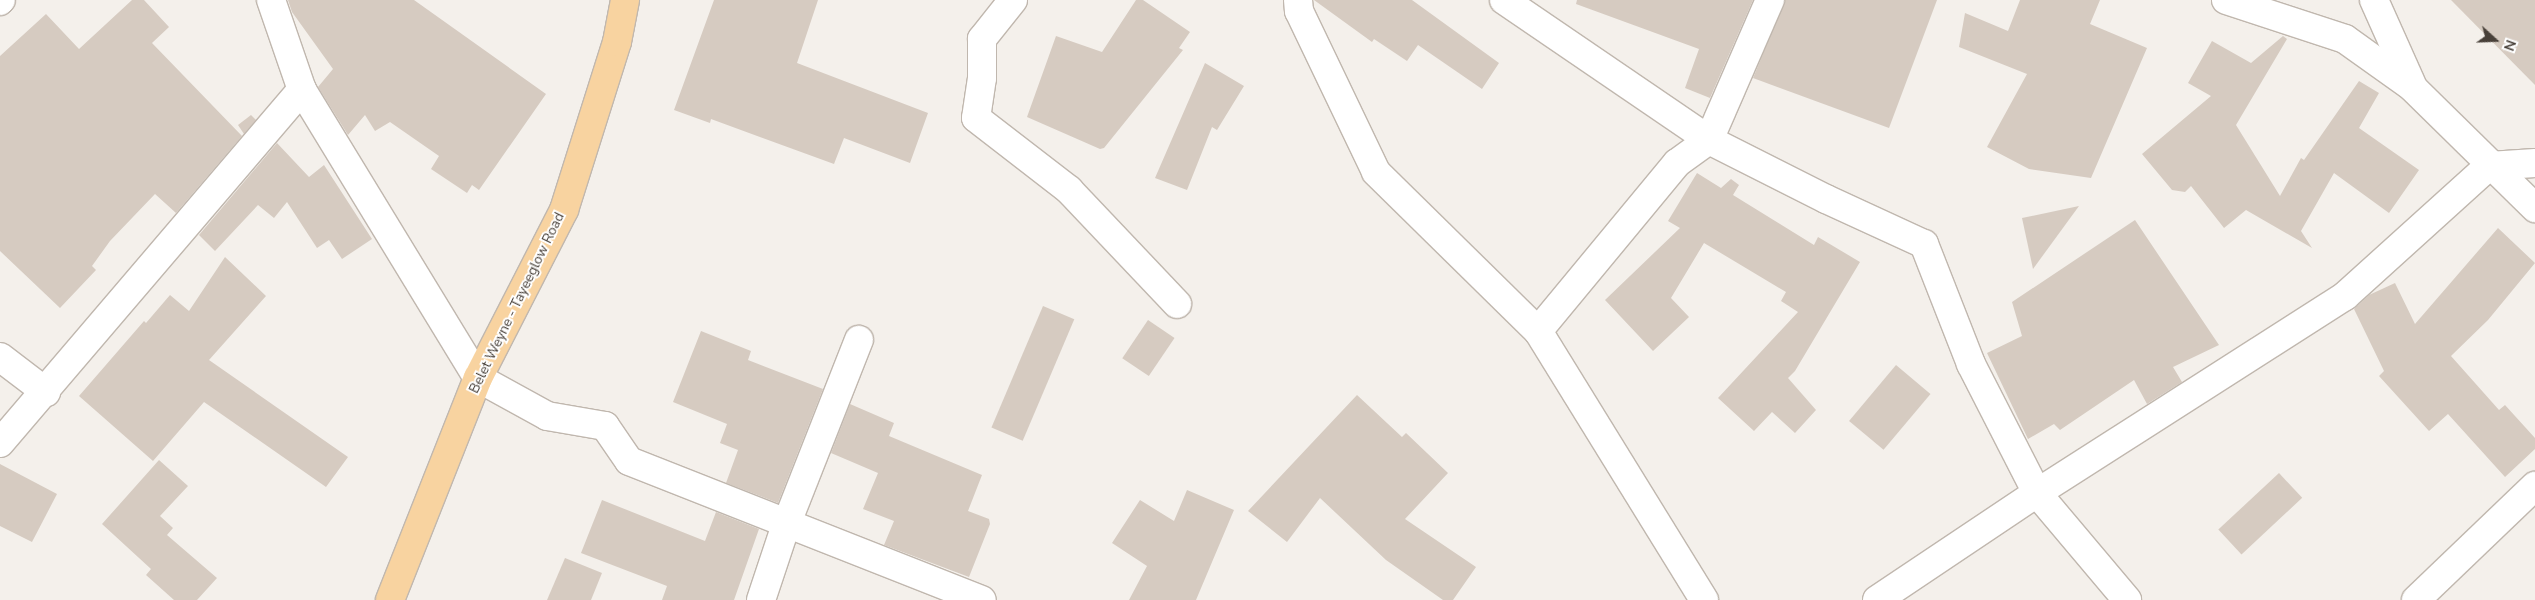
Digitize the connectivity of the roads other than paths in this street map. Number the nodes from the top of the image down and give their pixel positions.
1 (271, 0) edge
2 (625, 0) edge
3 (1013, 0) edge
4 (1298, 0) edge
5 (1504, 0) edge
6 (1770, 0) edge
7 (2226, 0) edge
8 (2374, 0) edge
9 (2412, 86) junction
10 (302, 90) junction
11 (1709, 140) junction
12 (2535, 163) edge
13 (2489, 166) junction
14 (2535, 208) edge
15 (1177, 304) dead end
16 (1538, 331) junction
17 (859, 340) dead end
18 (0, 357) edge
19 (478, 378) junction
20 (46, 392) junction
21 (0, 443) edge
22 (2535, 486) edge
23 (2037, 493) junction
24 (786, 525) junction
25 (390, 600) edge
26 (761, 600) edge
27 (982, 600) edge
28 (1704, 600) edge
29 (1877, 600) edge
30 (2127, 600) edge
31 (2416, 600) edge

1 - 10 street
2 - 19 main road, Belet Weyne - Tayeeglow Road
3 - 15 street
4 - 16 street
5 - 11 street
6 - 11 street
7 - 9 street
8 - 9 street
9 - 13 street
10 - 19 street
10 - 20 street
11 - 16 street
11 - 23 street
12 - 13 street
13 - 14 street
13 - 23 street
16 - 28 street
17 - 24 street
18 - 20 street
19 - 24 street
19 - 25 main road, Belet Weyne - Tayeeglow Road
20 - 21 street
22 - 31 street
23 - 29 street
23 - 30 street
24 - 26 street
24 - 27 street

